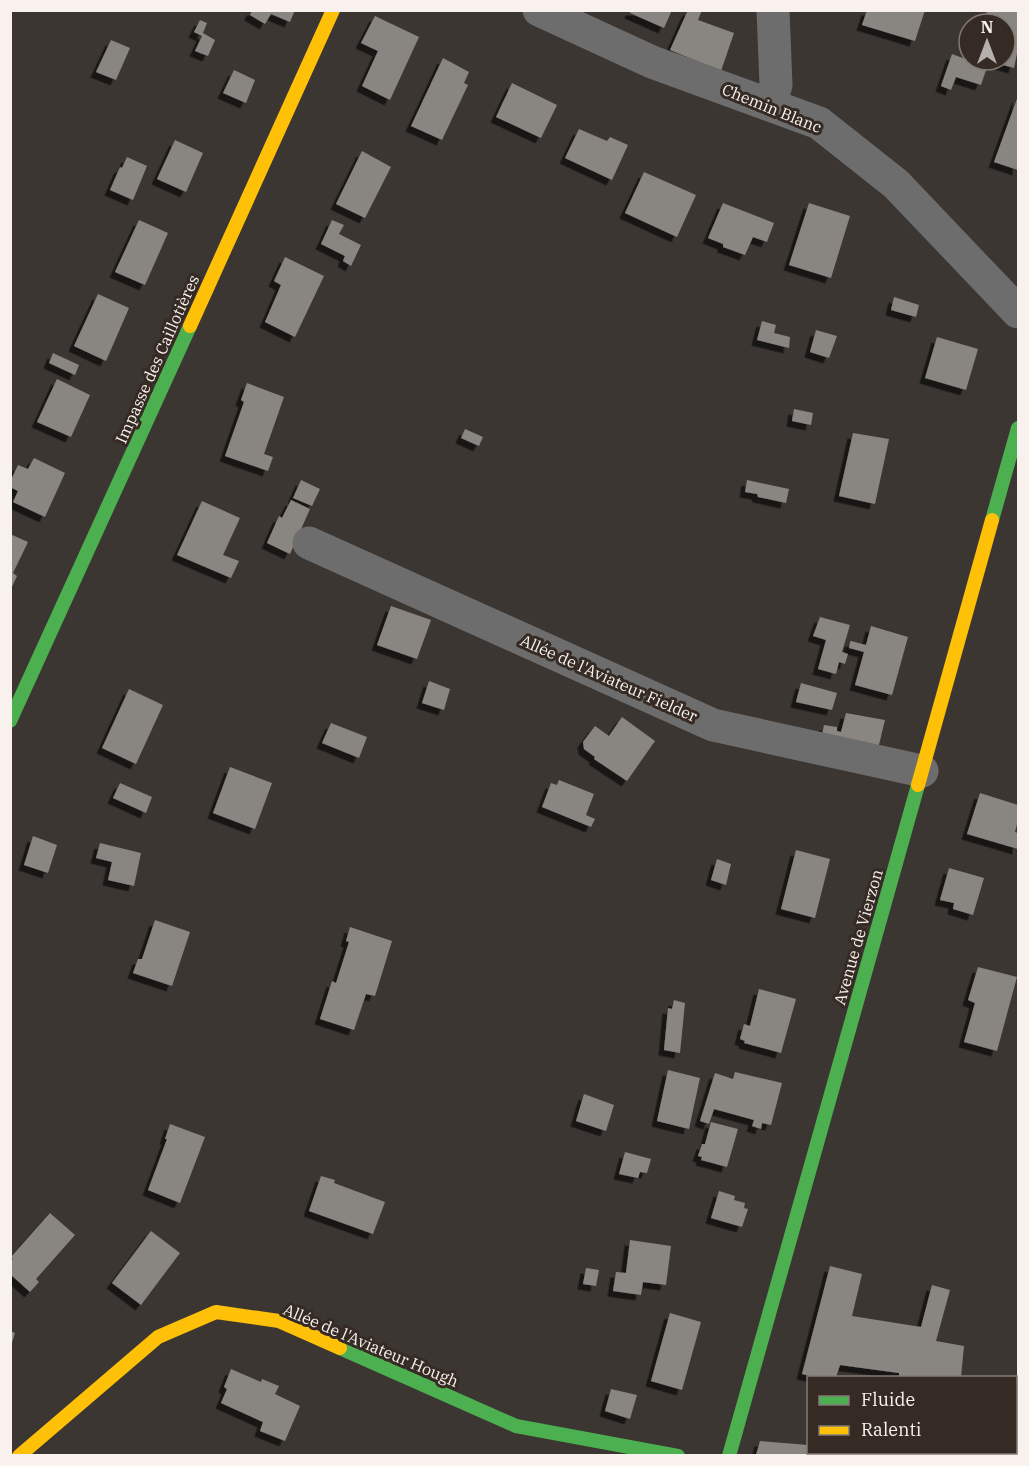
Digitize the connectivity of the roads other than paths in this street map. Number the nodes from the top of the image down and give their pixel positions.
1 (333, 10) edge
2 (539, 10) edge
3 (773, 10) edge
4 (770, 105) junction
5 (1018, 312) edge
6 (1018, 428) edge
7 (309, 543) dead end
8 (10, 721) edge
9 (922, 771) junction
10 (19, 1455) edge
11 (678, 1455) edge
12 (729, 1455) edge

1 - 8 street, Impasse des Caillotières
2 - 4 street, Chemin Blanc
3 - 4 street
4 - 5 street, Chemin Blanc
6 - 9 street, Avenue de Vierzon
7 - 9 street, Allée de l'Aviateur Fielder
9 - 12 street, Avenue de Vierzon
10 - 11 street, Allée de l'Aviateur Hough

